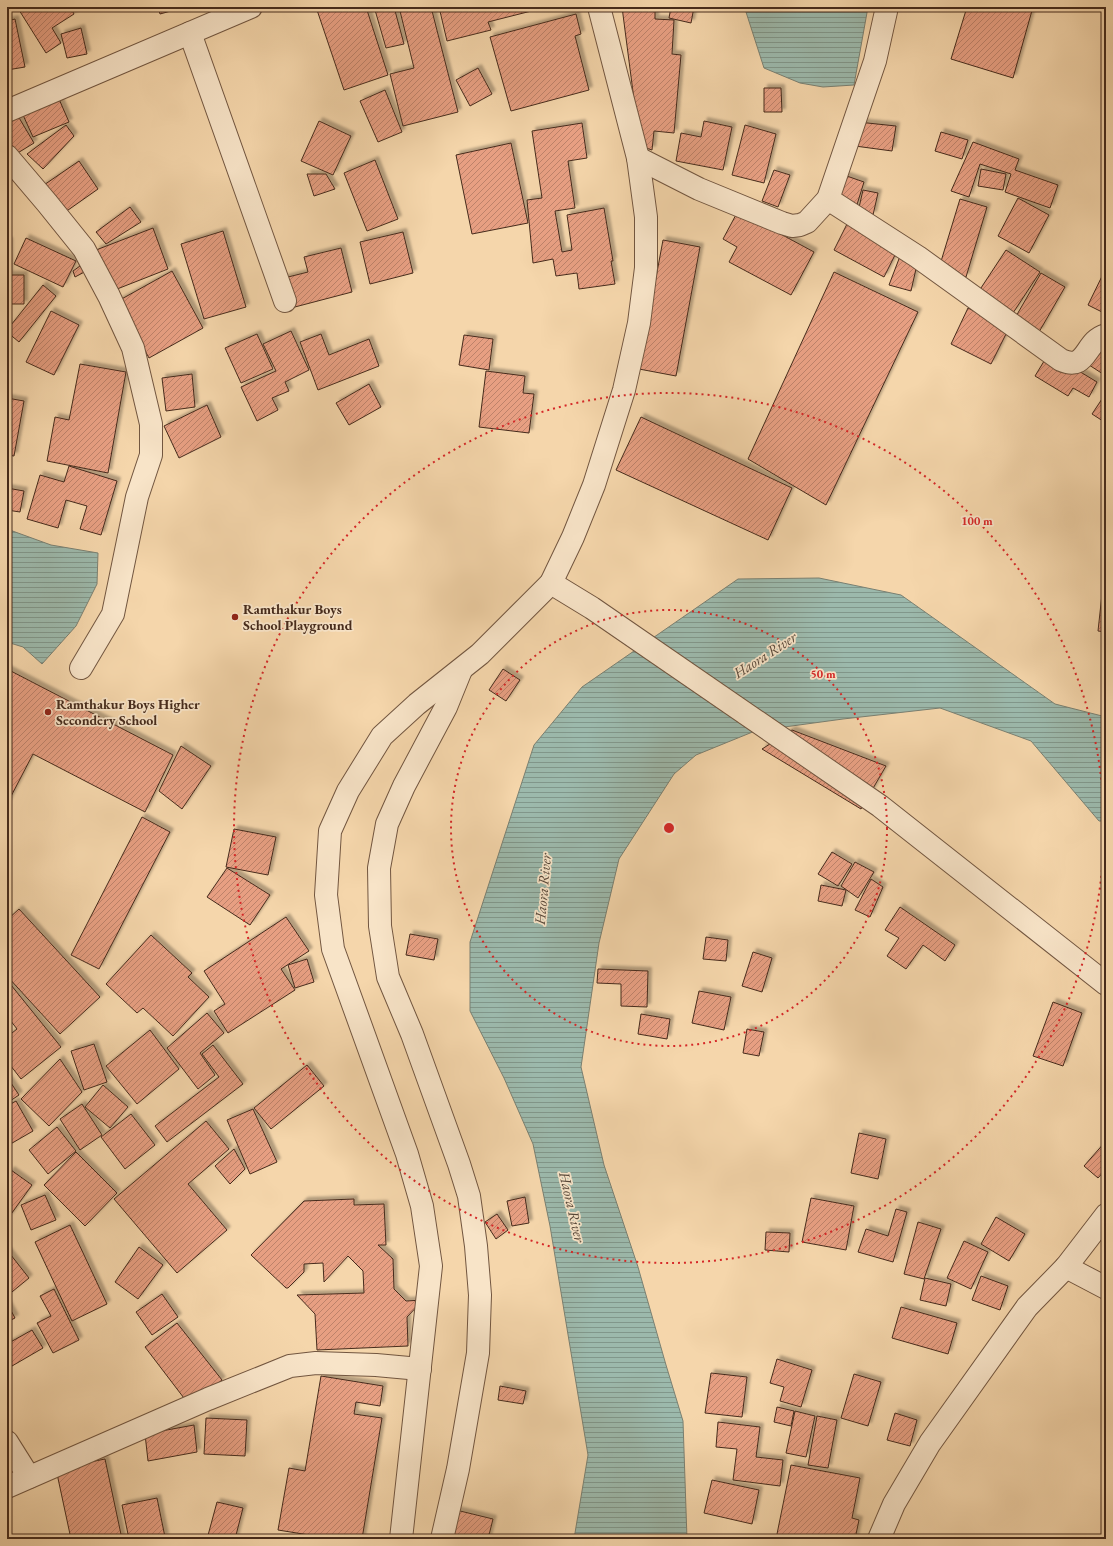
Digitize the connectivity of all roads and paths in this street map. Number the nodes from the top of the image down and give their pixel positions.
1 (251, 7) edge
2 (600, 7) edge
3 (887, 7) edge
4 (190, 33) junction
5 (7, 111) edge
6 (7, 156) edge
7 (638, 158) junction
8 (828, 199) junction
9 (285, 300) dead end
10 (1106, 335) edge
11 (552, 583) junction
12 (462, 667) junction
13 (81, 668) dead end
14 (1106, 984) edge
15 (1106, 1215) edge
16 (1066, 1267) junction
17 (1106, 1288) edge
18 (420, 1369) junction
19 (7, 1442) edge
20 (29, 1477) junction
21 (7, 1487) edge
22 (401, 1539) edge
23 (442, 1539) edge
24 (879, 1539) edge

1 - 4 street
2 - 7 street
3 - 8 street
4 - 5 street
4 - 9 street
6 - 13 street
7 - 8 street
7 - 11 street
8 - 10 street
11 - 12 street
11 - 14 street
12 - 18 street
12 - 23 street
15 - 16 street
16 - 17 street
16 - 24 street
18 - 20 street
18 - 22 street
19 - 20 street
20 - 21 street

